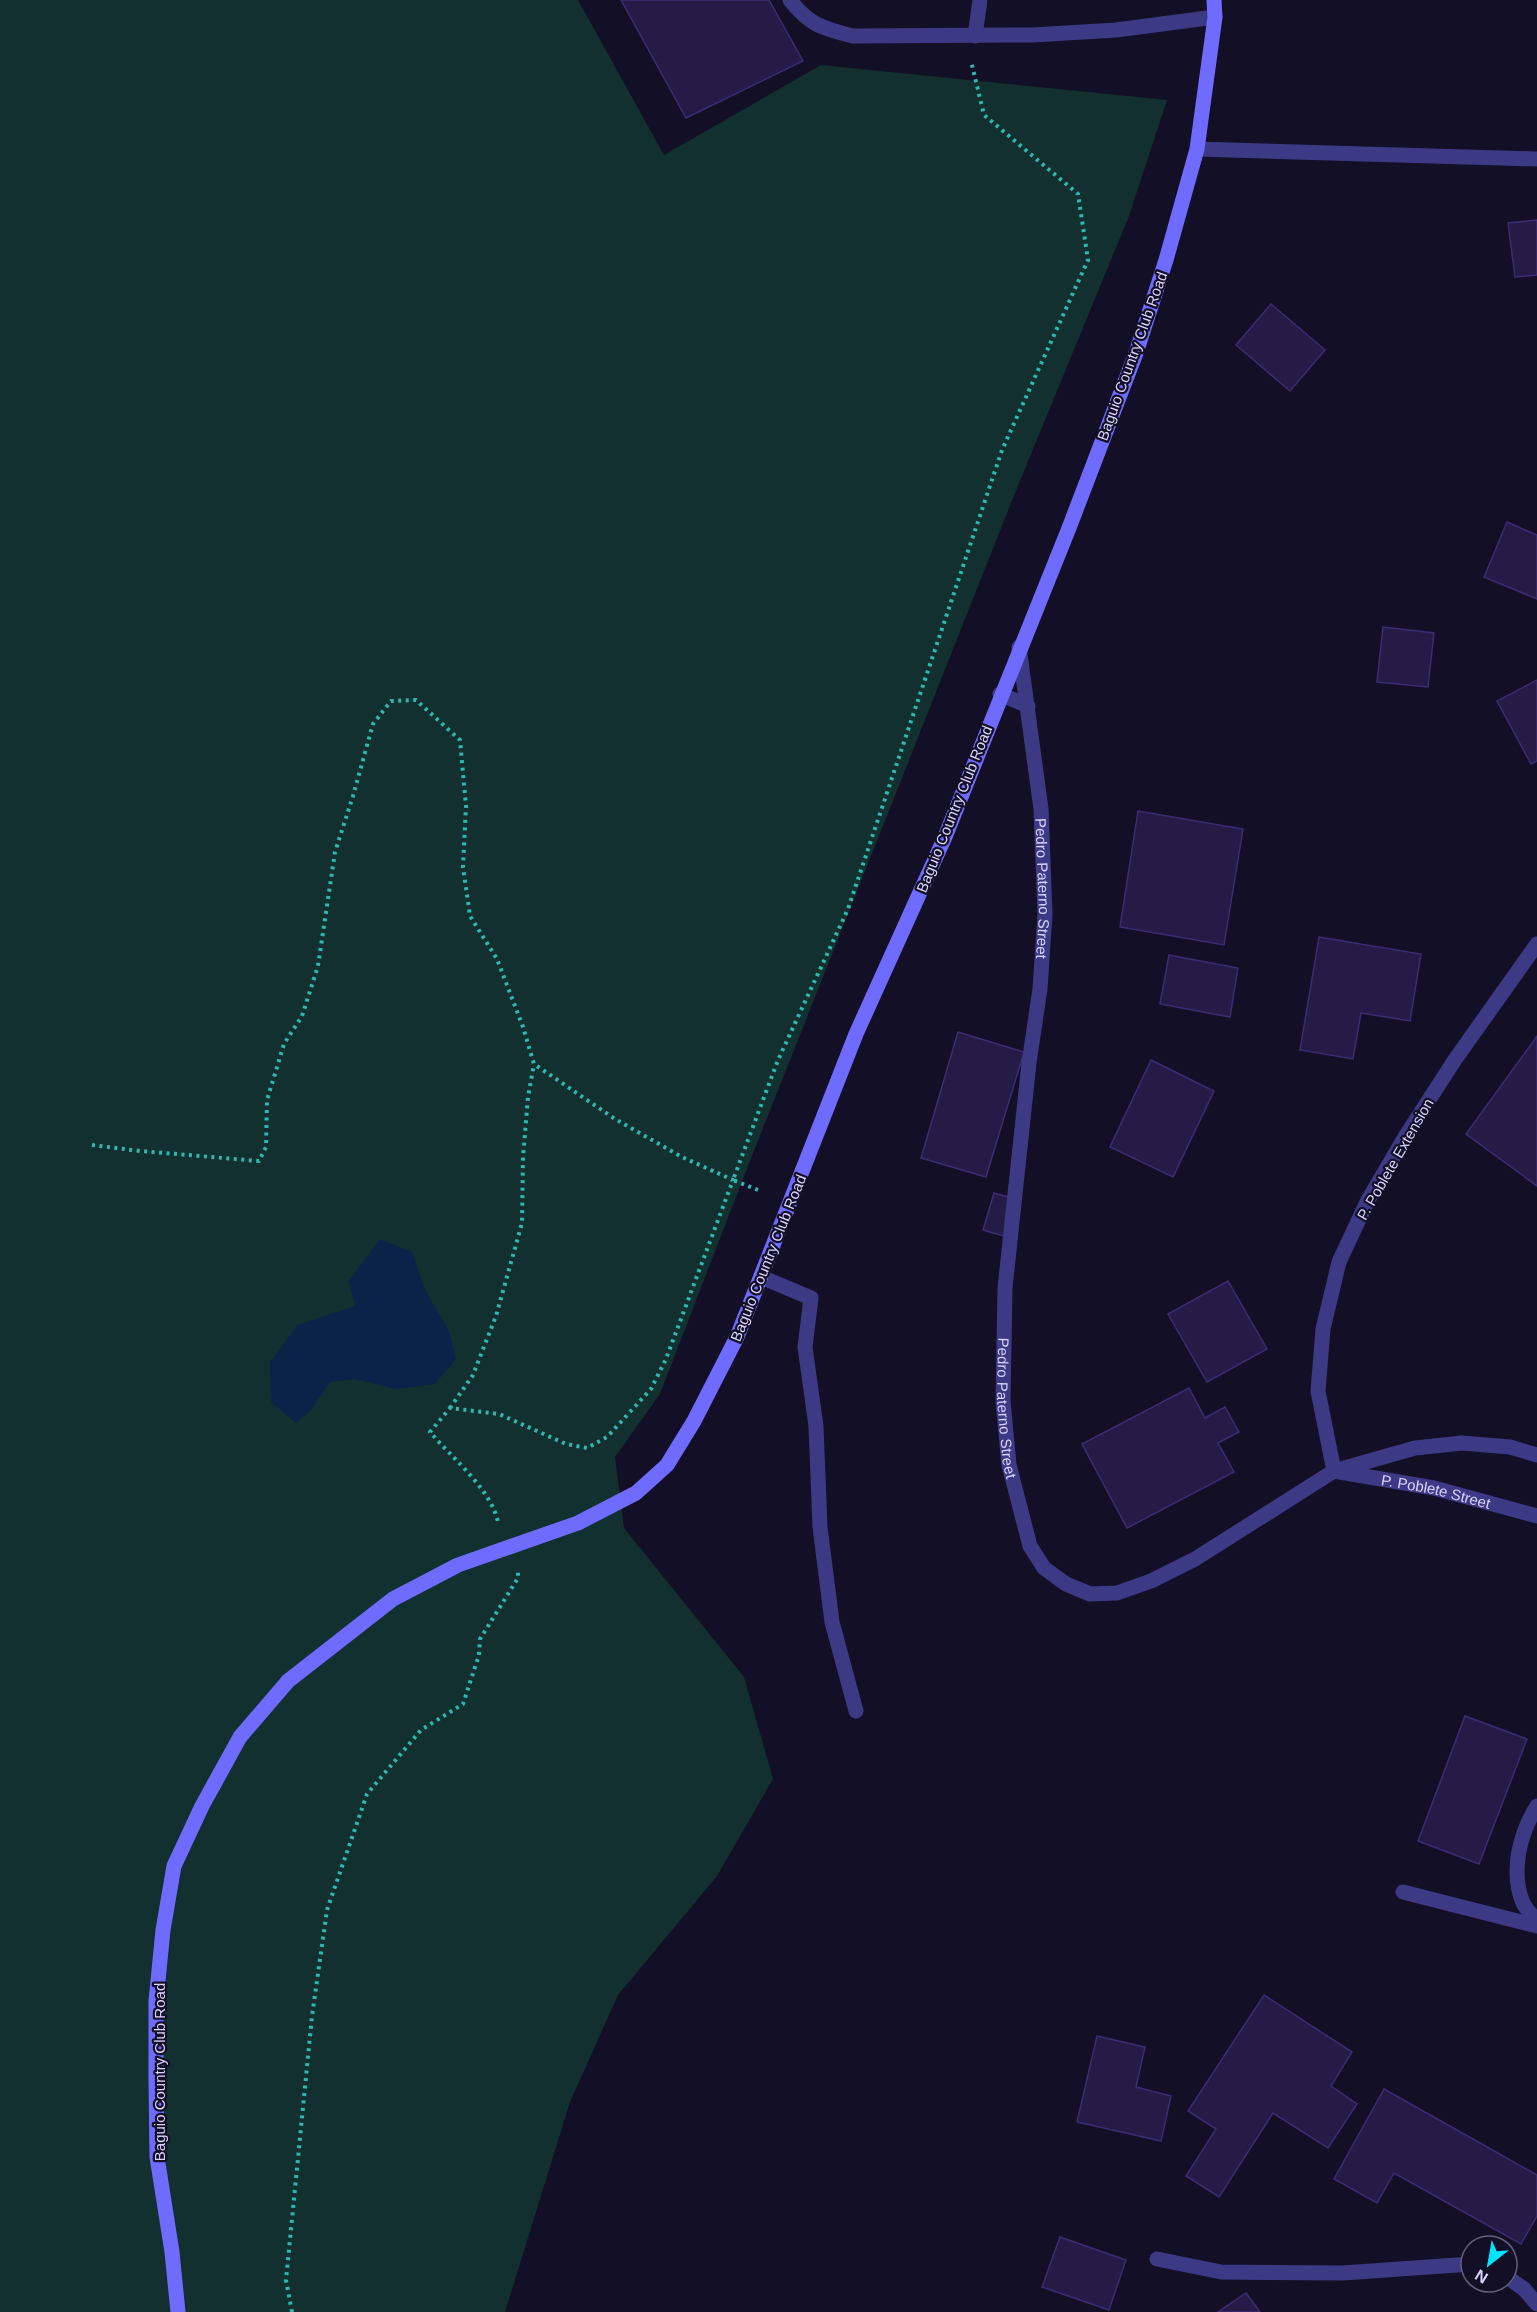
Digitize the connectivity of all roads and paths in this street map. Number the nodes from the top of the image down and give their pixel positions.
1 (790, 0) edge
2 (981, 0) edge
3 (1214, 0) edge
4 (1215, 16) junction
5 (975, 36) junction
6 (1197, 149) junction
7 (1537, 159) edge
8 (1019, 646) junction
9 (1000, 694) junction
10 (1029, 706) junction
11 (1537, 944) edge
12 (534, 1064) junction
13 (92, 1145) dead end
14 (733, 1180) junction
15 (758, 1190) dead end
16 (761, 1276) junction
17 (450, 1408) junction
18 (1537, 1455) edge
19 (1334, 1471) junction
20 (1537, 1516) edge
21 (499, 1522) dead end
22 (518, 1570) dead end
23 (856, 1711) dead end
24 (1537, 1806) edge
25 (1402, 1892) dead end
26 (1537, 1924) edge
27 (1157, 2259) dead end
28 (1459, 2265) edge
29 (1519, 2285) edge
30 (1537, 2304) edge
31 (178, 2312) edge
32 (292, 2312) edge

1 - 5 street
2 - 5 street
3 - 4 main road, Baguio Country Club Road
4 - 5 street
4 - 6 main road, Baguio Country Club Road
5 - 14 path
6 - 7 street
6 - 8 main road, Baguio Country Club Road
8 - 9 main road, Baguio Country Club Road
8 - 10 street, Pedro Paterno Street
9 - 10 street
9 - 16 main road, Baguio Country Club Road
10 - 19 street, Pedro Paterno Street
11 - 19 street, P. Poblete Extension
12 - 13 path
12 - 14 path
12 - 17 path
14 - 15 path
14 - 17 path
16 - 23 street
16 - 31 main road, Baguio Country Club Road
17 - 21 path
18 - 19 street, Pedro Paterno Street
19 - 20 street, P. Poblete Street
22 - 32 path
24 - 26 street
25 - 26 street
27 - 28 street
29 - 30 street

